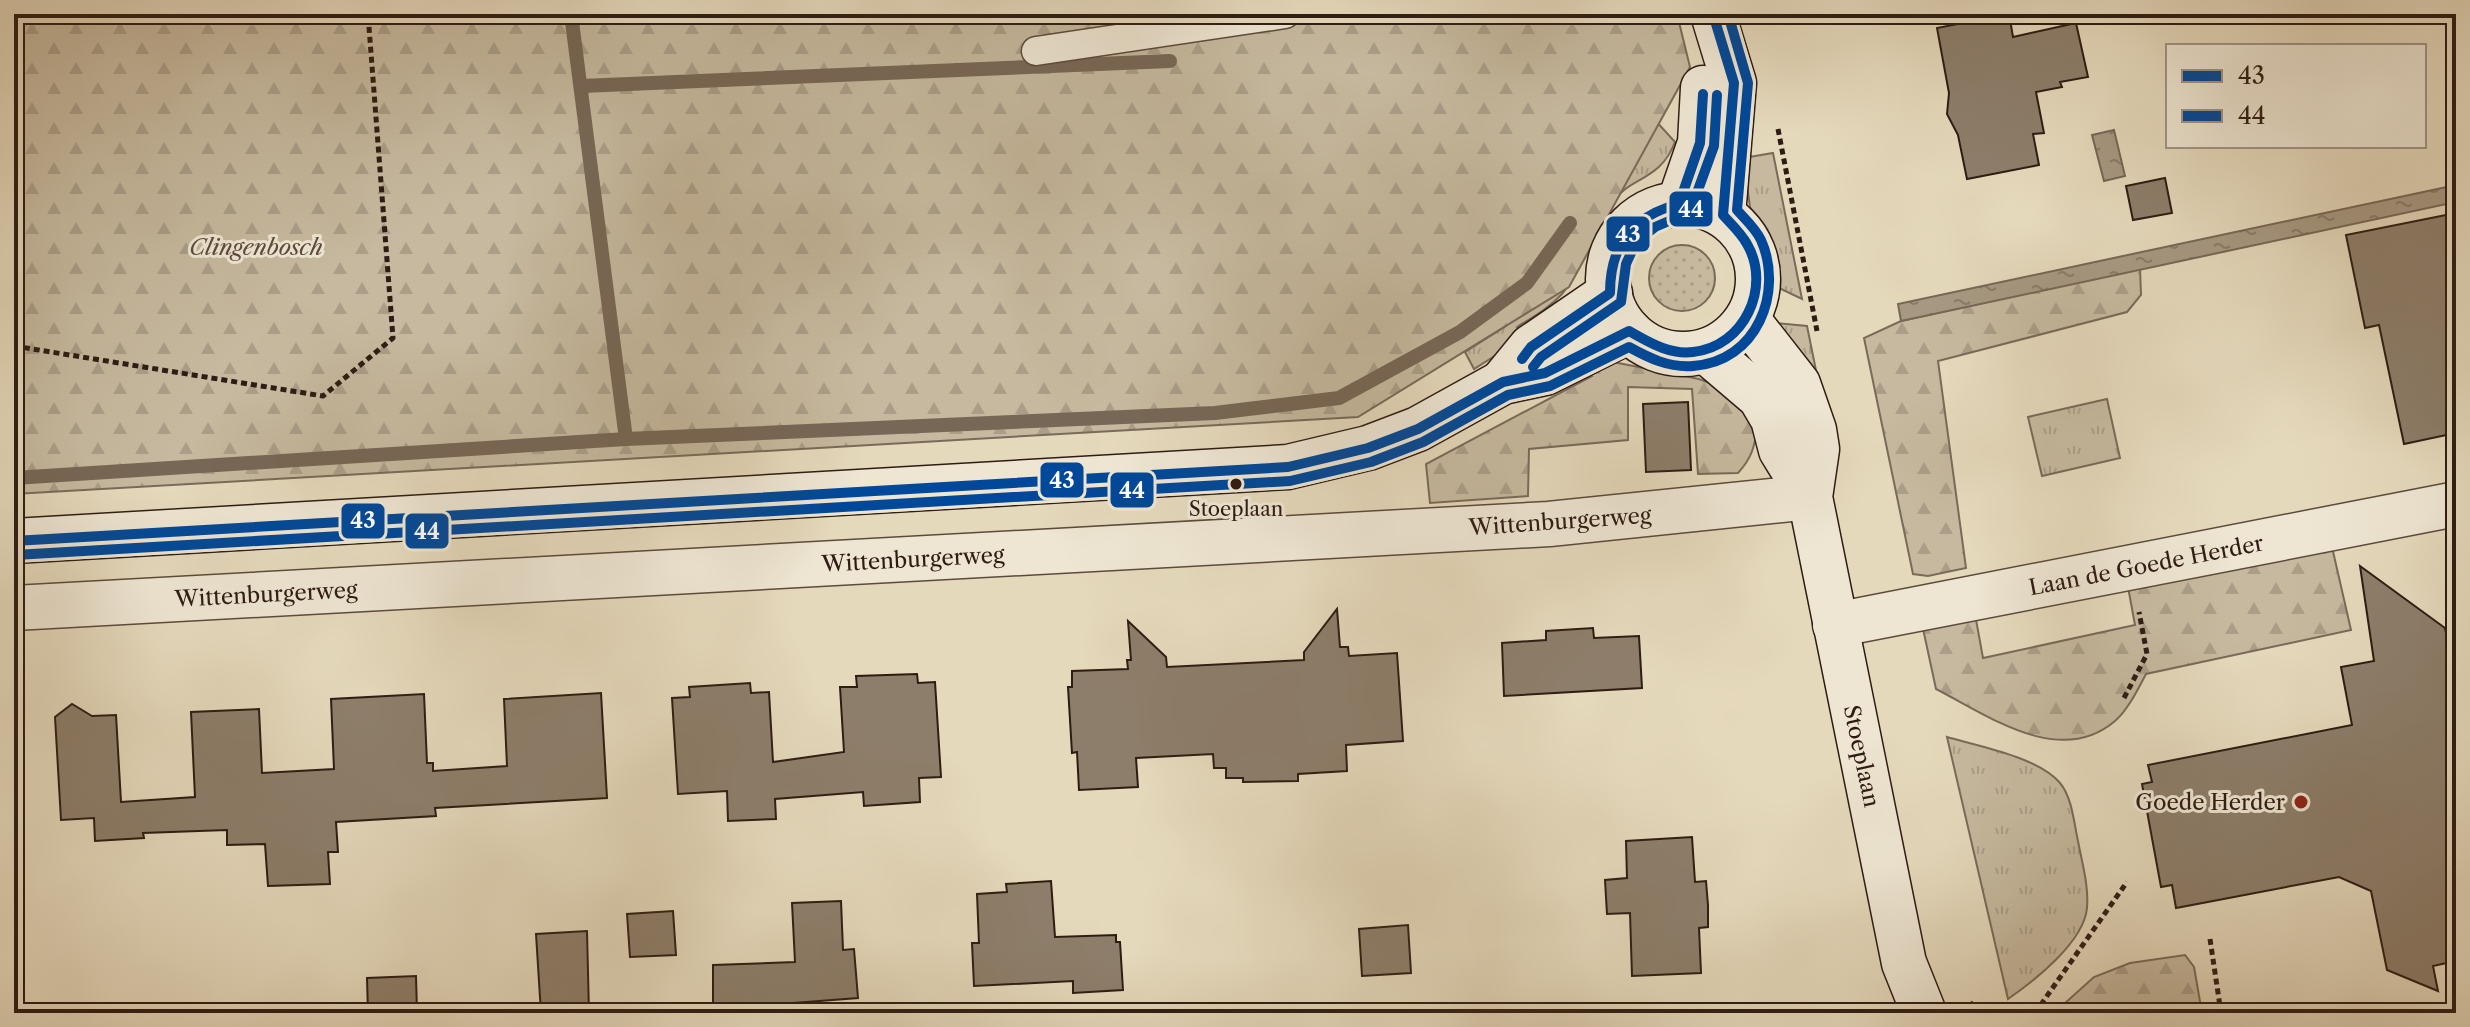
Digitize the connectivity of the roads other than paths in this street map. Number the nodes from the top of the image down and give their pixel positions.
1 (1285, 14) edge
2 (1707, 14) edge
3 (1713, 14) edge
4 (1036, 51) dead end
5 (1679, 204) junction
6 (1723, 215) junction
7 (1619, 312) junction
8 (1747, 319) junction
9 (1706, 351) junction
10 (1810, 497) junction
11 (2456, 504) edge
12 (14, 541) edge
13 (14, 608) edge
14 (1835, 625) junction
15 (1924, 1013) edge

1 - 4 lane
2 - 5 street
3 - 6 street
5 - 6 street
5 - 7 street
6 - 8 street
7 - 9 street
7 - 12 street
8 - 9 street
8 - 10 street, Stoeplaan
9 - 10 street, Stoeplaan
10 - 13 street, Wittenburgerweg
10 - 14 street, Stoeplaan
11 - 14 street, Laan de Goede Herder
14 - 15 street, Stoeplaan

